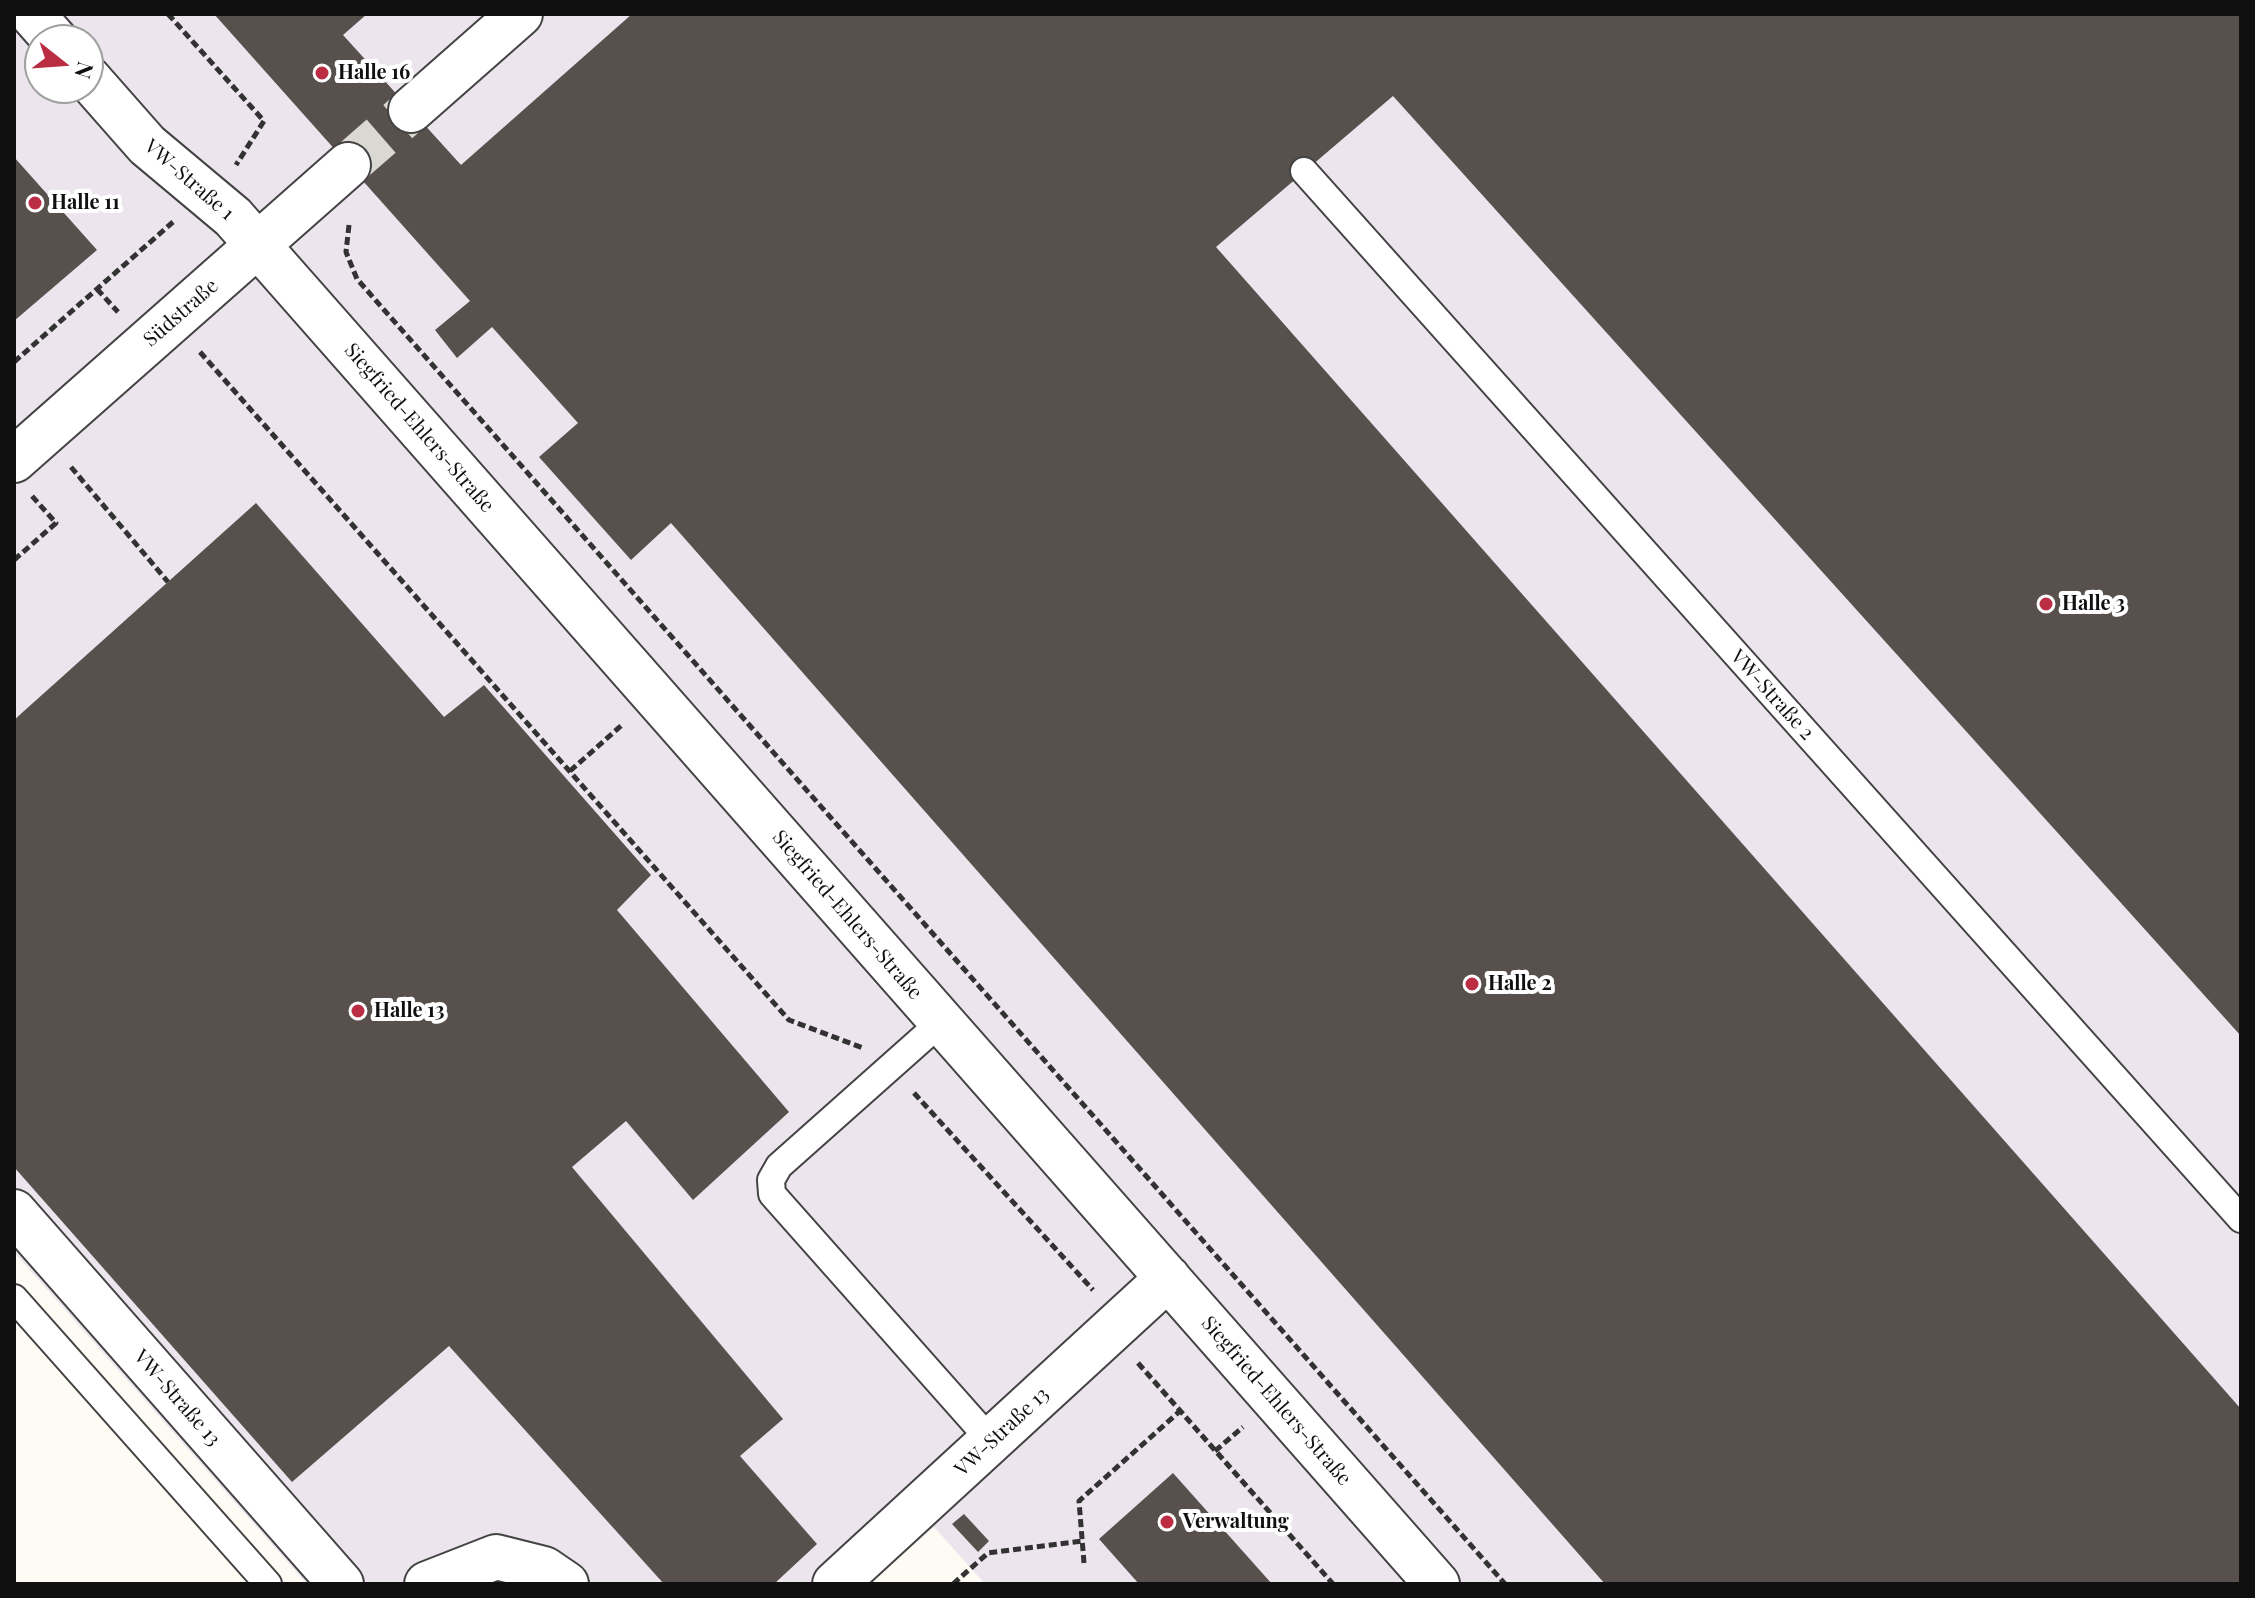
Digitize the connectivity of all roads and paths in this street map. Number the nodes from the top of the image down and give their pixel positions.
1 (520, 14) edge
2 (104, 96) edge
3 (411, 110) tunnel mouth
4 (348, 165) tunnel mouth
5 (1304, 171) dead end
6 (352, 217) dead end
7 (258, 245) junction
8 (194, 345) dead end
9 (14, 460) edge
10 (66, 460) dead end
11 (168, 582) dead end
12 (941, 1022) junction
13 (890, 1067) junction
14 (14, 1212) edge
15 (2241, 1219) edge
16 (1168, 1278) junction
17 (14, 1298) edge
18 (1115, 1327) junction
19 (1180, 1411) junction
20 (992, 1442) junction
21 (1082, 1541) junction
22 (1084, 1563) dead end
23 (268, 1584) edge
24 (341, 1584) edge
25 (427, 1584) edge
26 (566, 1584) edge
27 (835, 1584) edge
28 (953, 1584) edge
29 (1333, 1584) edge
30 (1437, 1584) edge
31 (1505, 1584) edge

1 - 3 street
2 - 7 street, VW-Straße 1
4 - 7 street, Südstraße
5 - 15 lane, VW-Straße 2
6 - 31 path
7 - 9 street, Südstraße
7 - 12 street, Siegfried-Ehlers-Straße
8 - 13 path
10 - 11 path
12 - 13 lane
12 - 16 street, Siegfried-Ehlers-Straße
13 - 18 path
13 - 20 lane
14 - 24 street, VW-Straße 13
16 - 18 street, VW-Straße 13
16 - 30 street, Siegfried-Ehlers-Straße
17 - 23 lane
18 - 19 path
18 - 20 street, VW-Straße 13
19 - 21 path
19 - 29 path
20 - 27 street, VW-Straße 13
21 - 22 path
21 - 28 path
25 - 26 street

